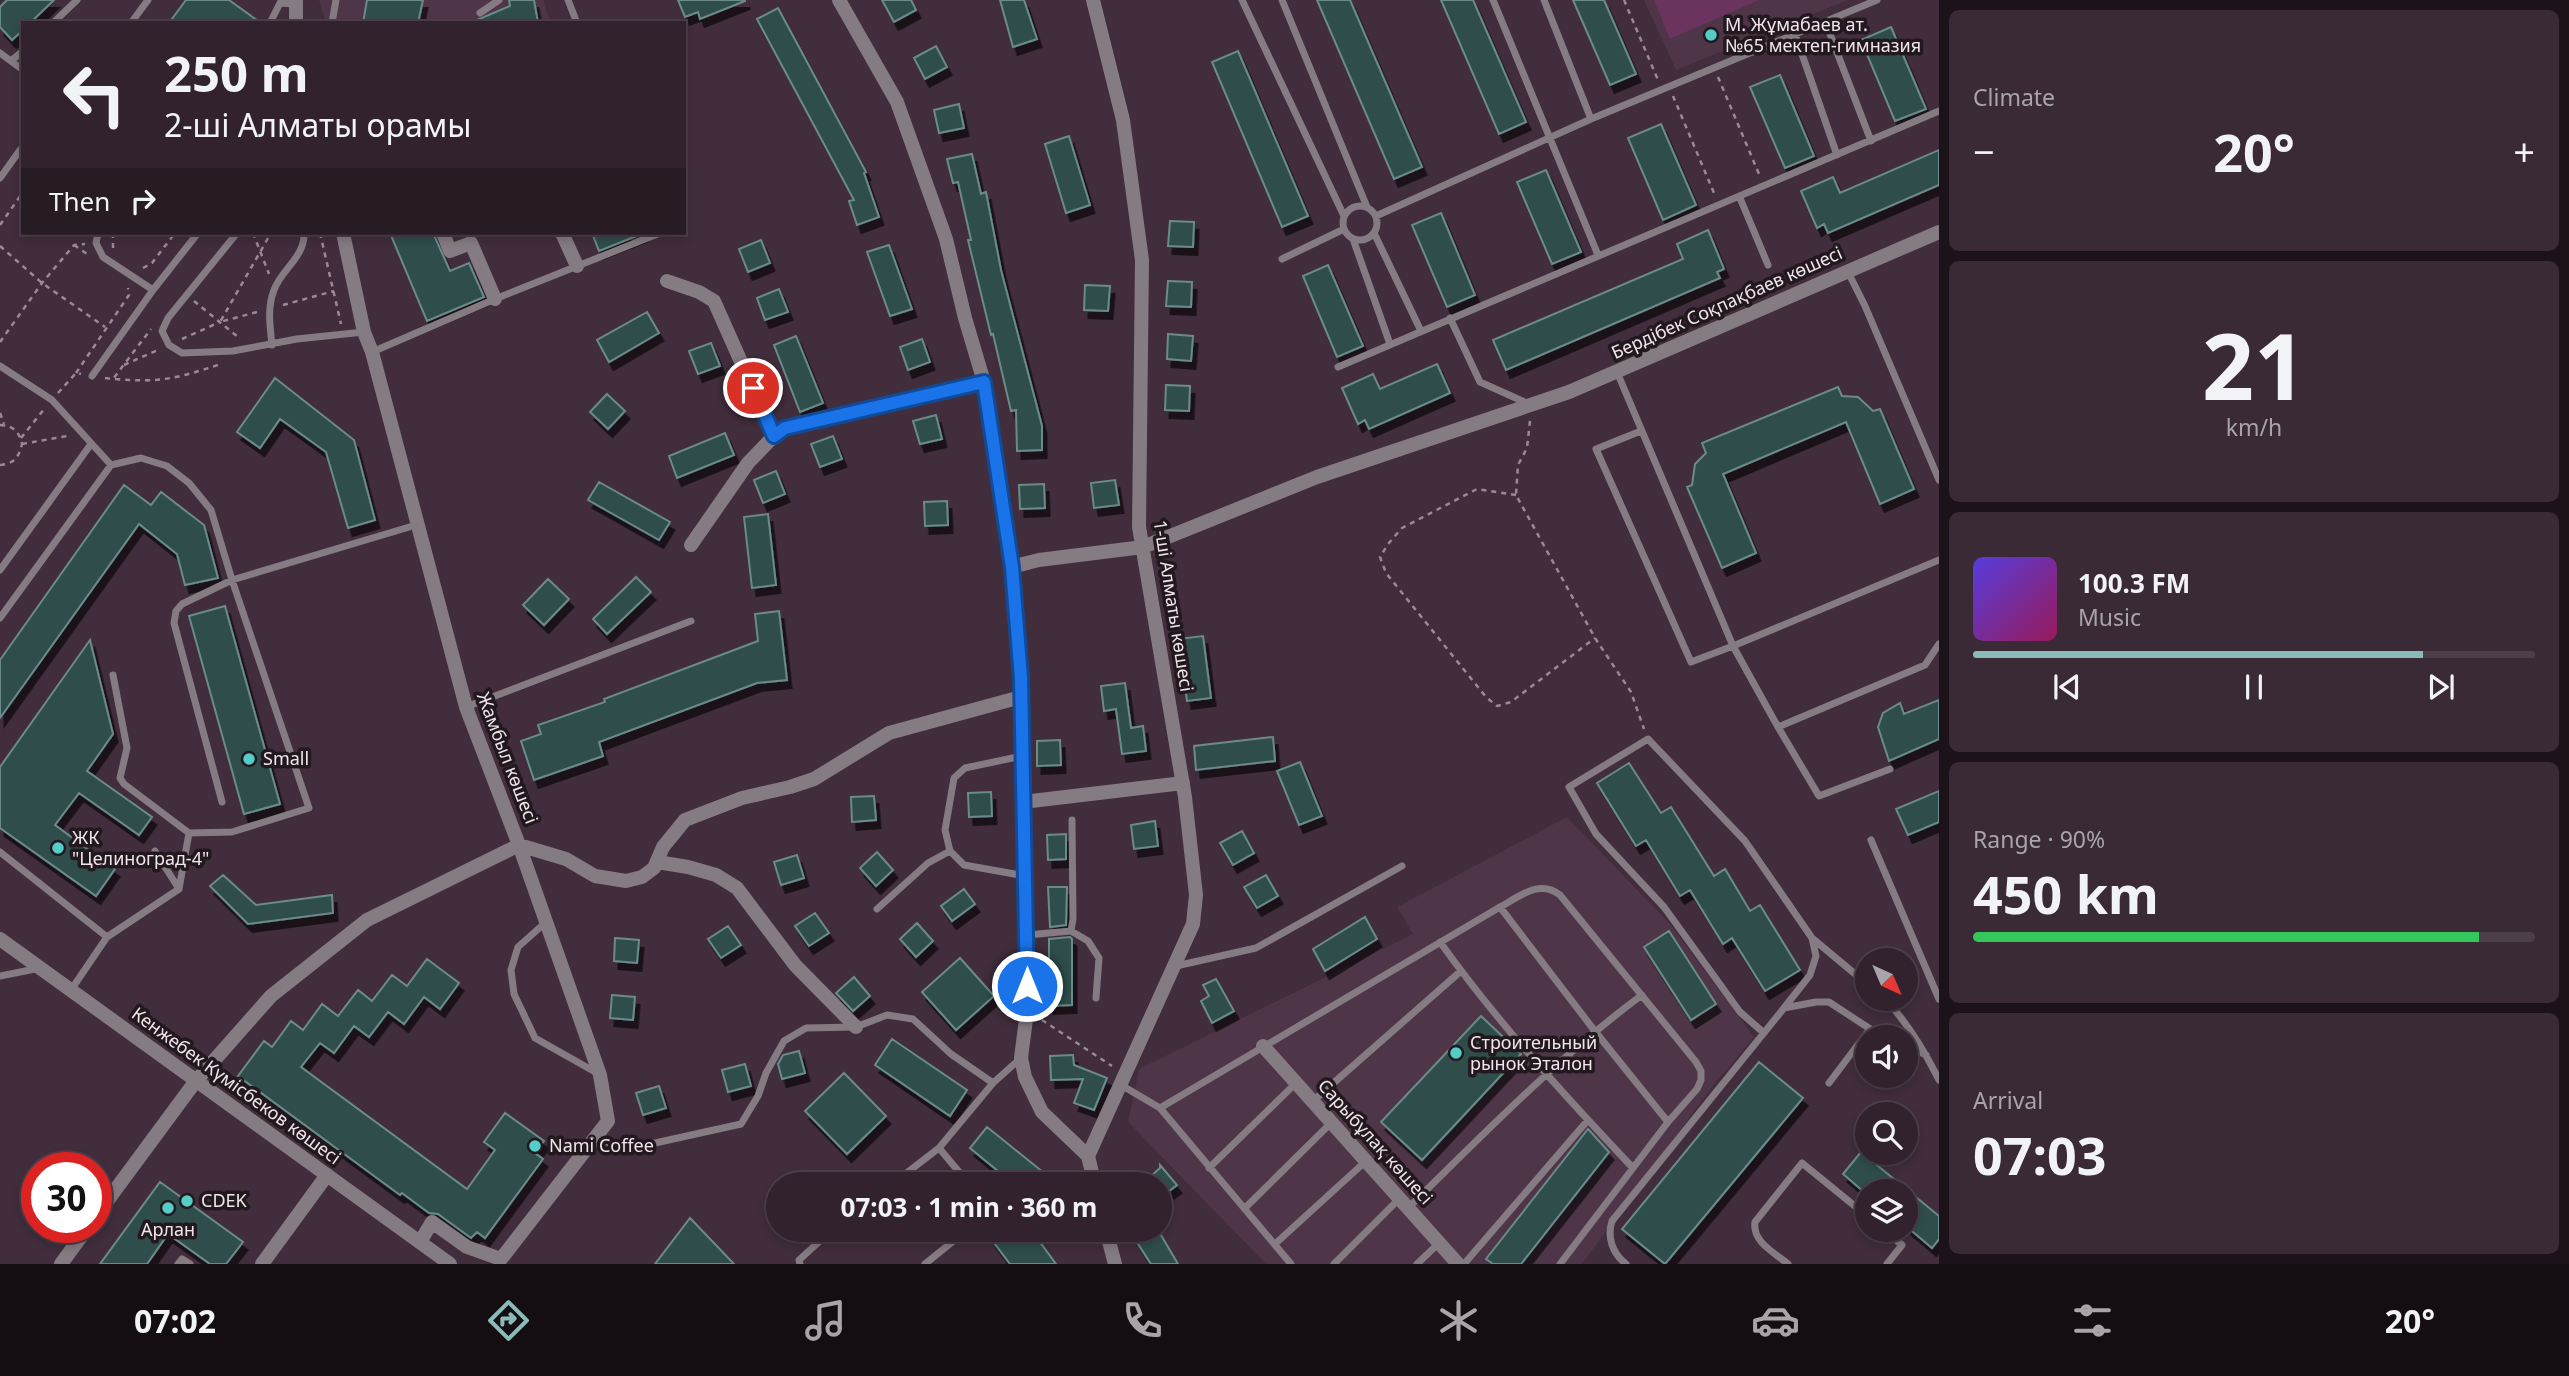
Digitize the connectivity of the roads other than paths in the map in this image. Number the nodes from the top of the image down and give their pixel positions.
1 (77, 0) edge
2 (148, 0) edge
3 (336, 0) edge
4 (499, 0) edge
5 (568, 0) edge
6 (839, 0) edge
7 (1093, 0) edge
8 (1242, 0) edge
9 (1282, 0) edge
10 (1493, 0) edge
11 (1544, 0) edge
12 (1877, 0) edge
13 (287, 2) edge
14 (480, 13) dead end
15 (55, 21) edge
16 (132, 21) edge
17 (272, 21) edge
18 (295, 21) edge
19 (332, 21) edge
20 (576, 21) edge
21 (1825, 22) junction
22 (1795, 34) junction
23 (0, 53) edge
24 (21, 53) edge
25 (11, 61) junction
26 (21, 68) edge
27 (1939, 111) edge
28 (1591, 119) junction
29 (1549, 137) junction
30 (1871, 141) junction
31 (21, 149) edge
32 (1837, 155) junction
33 (0, 178) edge
34 (1740, 198) junction
35 (1367, 207) junction
36 (1344, 216) junction
37 (1376, 216) junction
38 (1343, 229) junction
39 (1939, 232) edge
40 (1374, 233) junction
41 (98, 235) edge
42 (196, 235) edge
43 (235, 235) edge
44 (304, 235) edge
45 (343, 235) edge
46 (444, 235) edge
47 (563, 235) edge
48 (655, 235) edge
49 (1353, 239) junction
50 (1598, 255) junction
51 (1282, 259) dead end
52 (1768, 265) dead end
53 (576, 266) junction
54 (1848, 271) junction
55 (667, 282) dead end
56 (153, 290) junction
57 (495, 299) junction
58 (1450, 318) junction
59 (1421, 331) junction
60 (364, 332) junction
61 (1390, 344) junction
62 (272, 345) junction
63 (372, 352) junction
64 (0, 366) edge
65 (1338, 367) dead end
66 (1617, 372) junction
67 (92, 376) dead end
68 (984, 382) junction
69 (1529, 404) junction
70 (1641, 431) junction
71 (774, 436) junction
72 (91, 444) junction
73 (111, 465) junction
74 (1939, 480) edge
75 (416, 525) junction
76 (691, 545) dead end
77 (1143, 547) junction
78 (1939, 561) edge
79 (1012, 567) junction
80 (0, 570) edge
81 (232, 580) junction
82 (0, 618) edge
83 (691, 621) dead end
84 (1939, 644) edge
85 (1733, 646) junction
86 (113, 675) dead end
87 (1021, 697) junction
88 (466, 707) junction
89 (1778, 727) junction
90 (1022, 756) junction
91 (1890, 769) dead end
92 (1183, 783) junction
93 (222, 802) dead end
94 (1023, 802) junction
95 (1072, 820) dead end
96 (189, 834) junction
97 (1871, 840) dead end
98 (519, 845) junction
99 (155, 851) dead end
100 (950, 851) junction
101 (0, 852) edge
102 (657, 862) junction
103 (1402, 866) dead end
104 (1026, 876) junction
105 (178, 889) junction
106 (1500, 906) junction
107 (877, 909) dead end
108 (546, 922) junction
109 (1071, 930) junction
110 (1027, 935) junction
111 (107, 937) junction
112 (1812, 938) junction
113 (0, 940) edge
114 (1440, 942) junction
115 (1175, 966) junction
116 (40, 968) junction
117 (1461, 971) junction
118 (1855, 974) edge
119 (0, 976) edge
120 (70, 991) junction
121 (1642, 995) junction
122 (1096, 998) dead end
123 (1939, 999) edge
124 (1784, 1008) junction
125 (1897, 1012) edge
126 (1862, 1025) edge
127 (856, 1027) junction
128 (1594, 1030) junction
129 (1764, 1033) junction
130 (1263, 1046) junction
131 (1855, 1049) edge
132 (1918, 1051) edge
133 (1927, 1055) junction
134 (1021, 1058) junction
135 (600, 1074) junction
136 (1545, 1074) junction
137 (1123, 1080) junction
138 (1939, 1080) edge
139 (195, 1082) junction
140 (993, 1083) junction
141 (1296, 1083) junction
142 (1829, 1083) dead end
143 (1312, 1101) junction
144 (1160, 1108) junction
145 (1587, 1120) junction
146 (1331, 1122) junction
147 (1668, 1122) junction
148 (596, 1138) junction
149 (939, 1147) junction
150 (1088, 1156) junction
151 (1366, 1161) junction
152 (1209, 1168) junction
153 (1633, 1168) junction
154 (907, 1172) edge
155 (959, 1172) edge
156 (1092, 1172) edge
157 (327, 1175) junction
158 (112, 1194) edge
159 (1404, 1204) junction
160 (1855, 1206) edge
161 (1245, 1208) junction
162 (419, 1242) junction
163 (819, 1242) edge
164 (952, 1242) edge
165 (1109, 1242) edge
166 (1898, 1242) edge
167 (76, 1243) edge
168 (1439, 1243) junction
169 (1275, 1244) junction
170 (61, 1264) edge
171 (178, 1264) edge
172 (190, 1264) edge
173 (262, 1264) edge
174 (450, 1264) edge
175 (800, 1264) edge
176 (925, 1264) edge
177 (1115, 1264) edge
178 (1291, 1264) edge
179 (1334, 1264) edge
180 (1417, 1264) edge
181 (1458, 1264) edge
182 (1464, 1264) edge
183 (1560, 1264) edge
184 (1626, 1264) edge
185 (1788, 1264) edge
186 (1887, 1264) edge

1 - 15 lane
2 - 16 lane
3 - 19 lane
4 - 14 lane
5 - 20 lane
6 - 68 street
7 - 77 street, 1-ші Алматы көшесі
8 - 36 lane
9 - 35 lane
10 - 29 lane
11 - 28 lane
12 - 21 lane
13 - 17 lane
13 - 18 street
21 - 22 lane
21 - 30 lane
22 - 28 lane
22 - 32 lane
23 - 25 lane
24 - 25 lane
25 - 26 lane
27 - 30 lane
28 - 29 lane
29 - 37 lane
29 - 50 lane
30 - 32 lane
31 - 33 lane
32 - 34 lane
34 - 50 lane
34 - 52 lane
35 - 36 lane
35 - 37 lane
36 - 38 lane
37 - 40 lane
38 - 49 lane
38 - 51 lane
39 - 54 street, Бердібек Соқпақбаев көшесі
40 - 49 lane
40 - 59 lane
41 - 56 lane
42 - 56 lane
43 - 62 lane
44 - 62 lane
45 - 60 street, Жамбыл көшесі
46 - 57 street
47 - 53 street
48 - 53 lane
49 - 61 lane
50 - 58 lane
53 - 57 lane
54 - 66 street, Бердібек Соқпақбаев көшесі
54 - 74 lane
55 - 71 street
56 - 67 lane
57 - 63 lane
58 - 59 lane
58 - 69 lane
59 - 61 lane
60 - 62 lane
60 - 63 street, Жамбыл көшесі
61 - 65 lane
63 - 75 street, Жамбыл көшесі
64 - 72 lane
66 - 69 street, Бердібек Соқпақбаев көшесі
66 - 70 lane
68 - 71 street
68 - 79 street
69 - 77 street, Бердібек Соқпақбаев көшесі
70 - 85 lane
70 - 85 lane
71 - 76 street
72 - 73 lane
72 - 80 lane
73 - 81 lane
73 - 82 lane
75 - 81 lane
75 - 88 street, Жамбыл көшесі
77 - 79 street, Бердібек Соқпақбаев көшесі
77 - 92 street, 1-ші Алматы көшесі
78 - 85 lane
79 - 87 street
81 - 93 lane
81 - 96 lane
83 - 88 lane
84 - 89 lane
85 - 89 lane
86 - 96 lane
87 - 90 street
87 - 102 street
88 - 98 street, Жамбыл көшесі
89 - 91 lane
90 - 94 street
90 - 100 lane
92 - 94 street
92 - 115 street, 1-ші Алматы көшесі
94 - 104 street
95 - 109 lane
96 - 105 lane
97 - 123 lane
98 - 102 street
98 - 108 street, Жамбыл көшесі
98 - 139 street
99 - 105 lane
100 - 104 lane
100 - 107 lane
101 - 111 lane
102 - 127 street
103 - 115 lane
104 - 110 street
105 - 111 lane
106 - 114 lane
106 - 121 lane
106 - 128 lane
108 - 135 street, Жамбыл көшесі
108 - 135 lane
109 - 110 lane
109 - 122 lane
110 - 134 street
111 - 120 lane
112 - 118 lane
112 - 124 lane
112 - 129 lane
113 - 116 street, Кенжебек Күмісбеков көшесі
114 - 117 lane
114 - 130 lane
115 - 137 street, 1-ші Алматы көшесі
116 - 119 lane
116 - 120 street, Кенжебек Күмісбеков көшесі
117 - 136 lane
117 - 143 lane
120 - 139 street, Кенжебек Күмісбеков көшесі
121 - 128 lane
121 - 147 lane
124 - 126 lane
124 - 129 lane
125 - 133 lane
127 - 140 lane
127 - 148 lane
128 - 136 lane
128 - 147 lane
129 - 184 lane
130 - 141 street, Сарыбұлақ көшесі
130 - 144 lane
131 - 142 lane
132 - 133 lane
133 - 138 lane
134 - 140 lane
134 - 150 street
135 - 148 street, Жамбыл көшесі
136 - 145 lane
136 - 159 lane
137 - 144 lane
137 - 150 street, 1-ші Алматы көшесі
139 - 157 street, Кенжебек Күмісбеков көшесі
139 - 158 street
140 - 149 lane
141 - 143 street, Сарыбұлақ көшесі
141 - 152 lane
143 - 146 street, Сарыбұлақ көшесі
144 - 152 lane
145 - 153 lane
145 - 182 lane
146 - 151 street, Сарыбұлақ көшесі
146 - 161 lane
147 - 153 lane
148 - 162 street, Жамбыл көшесі
149 - 154 lane
149 - 155 lane
150 - 156 street
151 - 159 street, Сарыбұлақ көшесі
151 - 169 lane
152 - 161 lane
153 - 183 lane
157 - 162 street, Кенжебек Күмісбеков көшесі
157 - 173 street
159 - 168 street, Сарыбұлақ көшесі
159 - 179 lane
160 - 185 lane
161 - 169 lane
162 - 174 street, Кенжебек Күмісбеков көшесі
163 - 175 lane
164 - 176 lane
165 - 177 street
166 - 186 lane
167 - 170 street
168 - 180 lane
168 - 181 street, Сарыбұлақ көшесі
169 - 178 lane
171 - 172 lane

